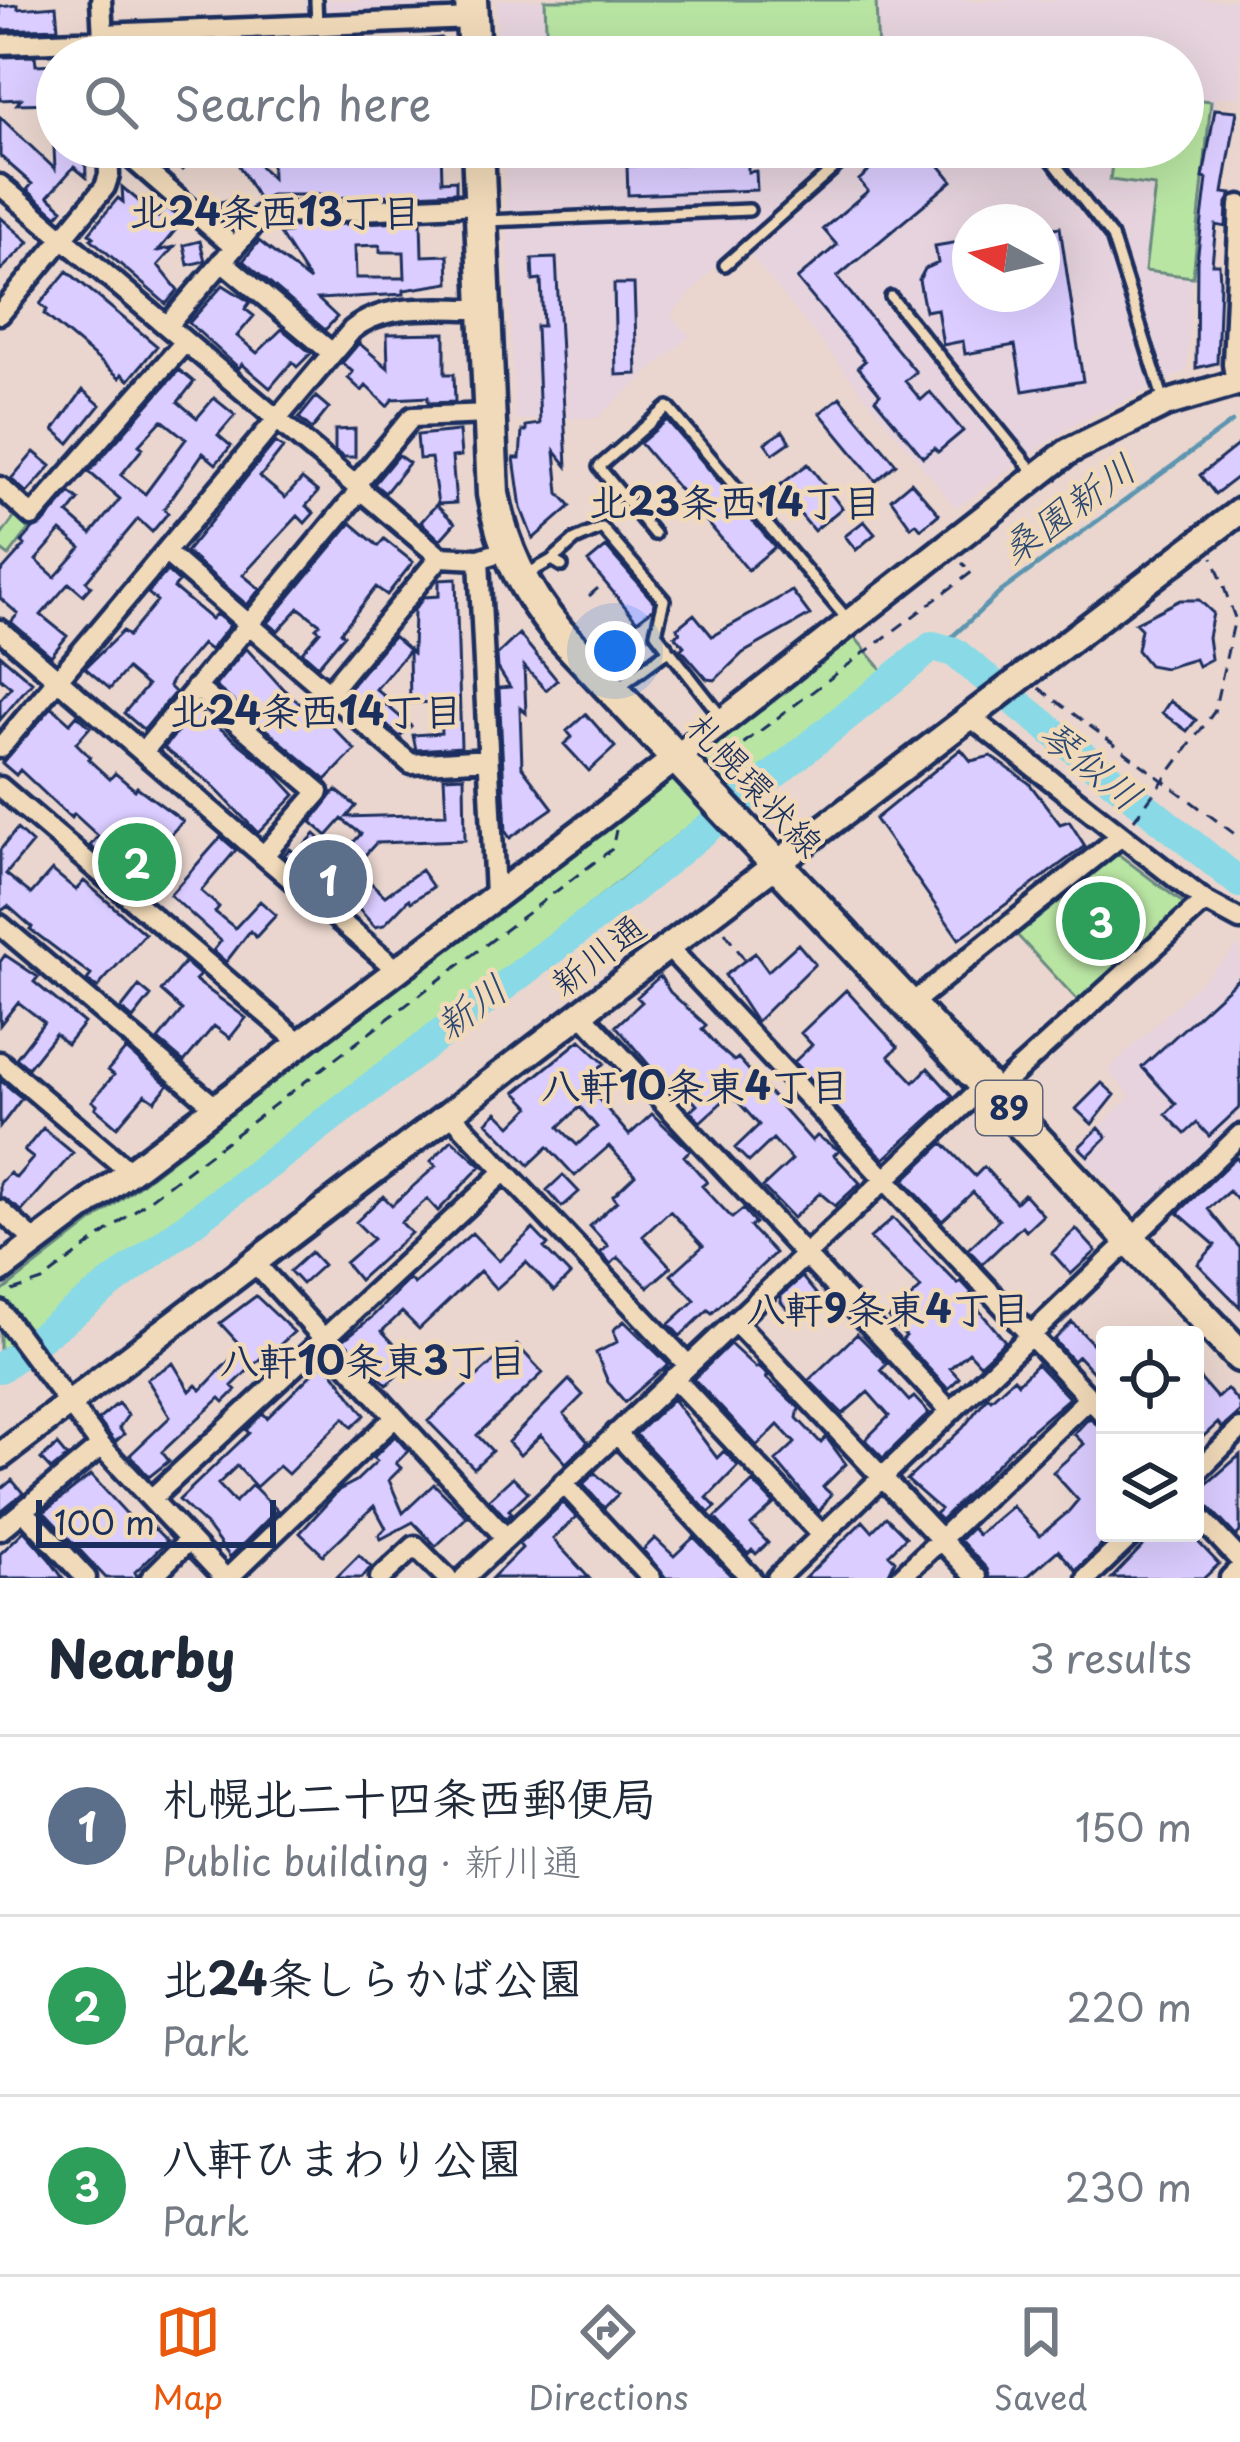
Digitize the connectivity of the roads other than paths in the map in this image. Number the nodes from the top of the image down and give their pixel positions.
1 (101, 0) edge
2 (316, 0) edge
3 (471, 10) edge
4 (317, 26) junction
5 (103, 36) edge
6 (198, 36) edge
7 (0, 44) edge
8 (36, 44) edge
9 (106, 168) edge
10 (140, 168) edge
11 (479, 168) edge
12 (834, 168) edge
13 (1058, 168) edge
14 (0, 185) edge
15 (1240, 205) edge
16 (749, 210) dead end
17 (481, 213) junction
18 (64, 238) junction
19 (228, 254) junction
20 (725, 265) dead end
21 (892, 297) dead end
22 (485, 309) junction
23 (0, 314) edge
24 (167, 326) junction
25 (185, 342) junction
26 (332, 353) junction
27 (1238, 383) edge
28 (1166, 404) junction
29 (490, 414) junction
30 (276, 420) junction
31 (1037, 476) junction
32 (0, 487) edge
33 (359, 487) junction
34 (1240, 511) edge
35 (653, 534) dead end
36 (164, 552) junction
37 (440, 557) junction
38 (502, 562) junction
39 (848, 620) junction
40 (248, 624) junction
41 (0, 630) edge
42 (669, 650) junction
43 (58, 680) junction
44 (196, 686) junction
45 (614, 691) junction
46 (328, 693) junction
47 (973, 713) junction
48 (713, 726) junction
49 (0, 748) edge
50 (142, 752) junction
51 (674, 756) junction
52 (488, 759) junction
53 (0, 787) edge
54 (1125, 831) junction
55 (263, 855) junction
56 (775, 864) junction
57 (495, 896) junction
58 (1205, 901) junction
59 (1240, 920) edge
60 (0, 925) edge
61 (668, 947) junction
62 (396, 969) junction
63 (911, 1004) junction
64 (582, 1013) junction
65 (299, 1042) junction
66 (0, 1062) edge
67 (990, 1088) junction
68 (214, 1106) junction
69 (450, 1113) junction
70 (1239, 1138) edge
71 (505, 1171) junction
72 (130, 1172) junction
73 (884, 1180) junction
74 (0, 1210) edge
75 (1130, 1236) junction
76 (35, 1241) junction
77 (807, 1253) junction
78 (253, 1261) junction
79 (6, 1280) edge
80 (1, 1312) edge
81 (735, 1321) junction
82 (1029, 1334) junction
83 (324, 1342) junction
84 (1240, 1356) edge
85 (680, 1371) junction
86 (1089, 1398) junction
87 (68, 1404) junction
88 (1096, 1405) edge
89 (949, 1410) junction
90 (394, 1418) junction
91 (1240, 1429) edge
92 (616, 1433) junction
93 (101, 1446) junction
94 (0, 1456) edge
95 (1204, 1465) edge
96 (884, 1478) junction
97 (563, 1483) junction
98 (151, 1499) junction
99 (24, 1511) junction
100 (1204, 1522) edge
101 (0, 1530) edge
102 (821, 1534) junction
103 (506, 1538) junction
104 (189, 1540) junction
105 (940, 1540) junction
106 (1125, 1542) edge
107 (1240, 1564) edge
108 (86, 1578) edge
109 (151, 1578) edge
110 (227, 1578) edge
111 (380, 1578) edge
112 (447, 1578) edge
113 (464, 1578) edge
114 (651, 1578) edge
115 (751, 1578) edge
116 (777, 1578) edge
117 (900, 1578) edge
118 (976, 1578) edge
119 (1087, 1578) edge
120 (1230, 1578) edge

1 - 5 street
2 - 4 lane
3 - 4 street
4 - 6 street
7 - 8 street
9 - 18 street
10 - 19 street
11 - 17 main road, 札幌環状線 / 89
12 - 20 lane
13 - 28 lane
14 - 18 street
15 - 27 street
16 - 17 lane
17 - 19 street
17 - 22 main road, 札幌環状線 / 89
18 - 23 street
18 - 24 street
19 - 24 street
19 - 26 street
21 - 31 lane
22 - 26 street
22 - 29 main road, 札幌環状線 / 89
24 - 25 street
25 - 30 street
25 - 32 street
26 - 30 street
27 - 28 street
28 - 31 street
29 - 33 street
29 - 38 main road, 札幌環状線 / 89
30 - 33 street
30 - 36 street
31 - 39 street
33 - 37 street
33 - 40 street
34 - 47 street, 新川通
35 - 39 lane
36 - 40 street
36 - 43 street
37 - 38 street
37 - 46 street
38 - 42 lane
38 - 45 main road, 札幌環状線 / 89
38 - 52 street
39 - 48 street
40 - 44 street
40 - 46 street
41 - 43 street
42 - 45 lane
42 - 48 lane
43 - 49 street
43 - 50 street
44 - 50 street
44 - 55 street
45 - 51 main road, 札幌環状線 / 89
46 - 52 street
47 - 54 street
47 - 56 street, 新川通
48 - 51 street
50 - 55 street
51 - 56 main road, 札幌環状線 / 89
51 - 57 street
52 - 57 street
53 - 65 street
54 - 58 street
54 - 63 street
55 - 62 street
56 - 61 street, 新川通
56 - 63 main road, 札幌環状線 / 89
57 - 62 street
58 - 59 street
58 - 67 street
60 - 68 street
61 - 64 street, 新川通
61 - 73 street
62 - 65 street
63 - 67 main road, 札幌環状線 / 89
64 - 69 street, 新川通
64 - 77 street
65 - 68 street
66 - 72 street
67 - 73 street
67 - 75 main road, 札幌環状線 / 89
68 - 72 street
69 - 71 street
69 - 78 street, 新川通
70 - 75 street
71 - 83 street
71 - 85 street
72 - 76 street
73 - 77 street
73 - 82 street
74 - 76 street
75 - 82 street
75 - 84 main road, 札幌環状線 / 89
76 - 79 street
77 - 81 street
77 - 89 street
78 - 83 street
78 - 87 street, 新川通
80 - 87 street
81 - 85 street
81 - 96 street
82 - 86 street
82 - 89 street
83 - 90 street
83 - 98 street
85 - 92 street
85 - 102 street
86 - 88 street
86 - 105 street
87 - 93 street
87 - 94 street, 新川通
89 - 96 street
90 - 103 street
90 - 110 street
91 - 95 street
92 - 97 street
92 - 115 street
93 - 98 street
93 - 99 street
96 - 102 street
96 - 105 street
97 - 103 street
97 - 114 street
98 - 104 street
99 - 101 street
99 - 108 street
100 - 107 street
102 - 116 street
103 - 113 street
104 - 109 street
104 - 110 street
105 - 117 street
105 - 118 street
106 - 119 street
107 - 120 street
111 - 112 street

